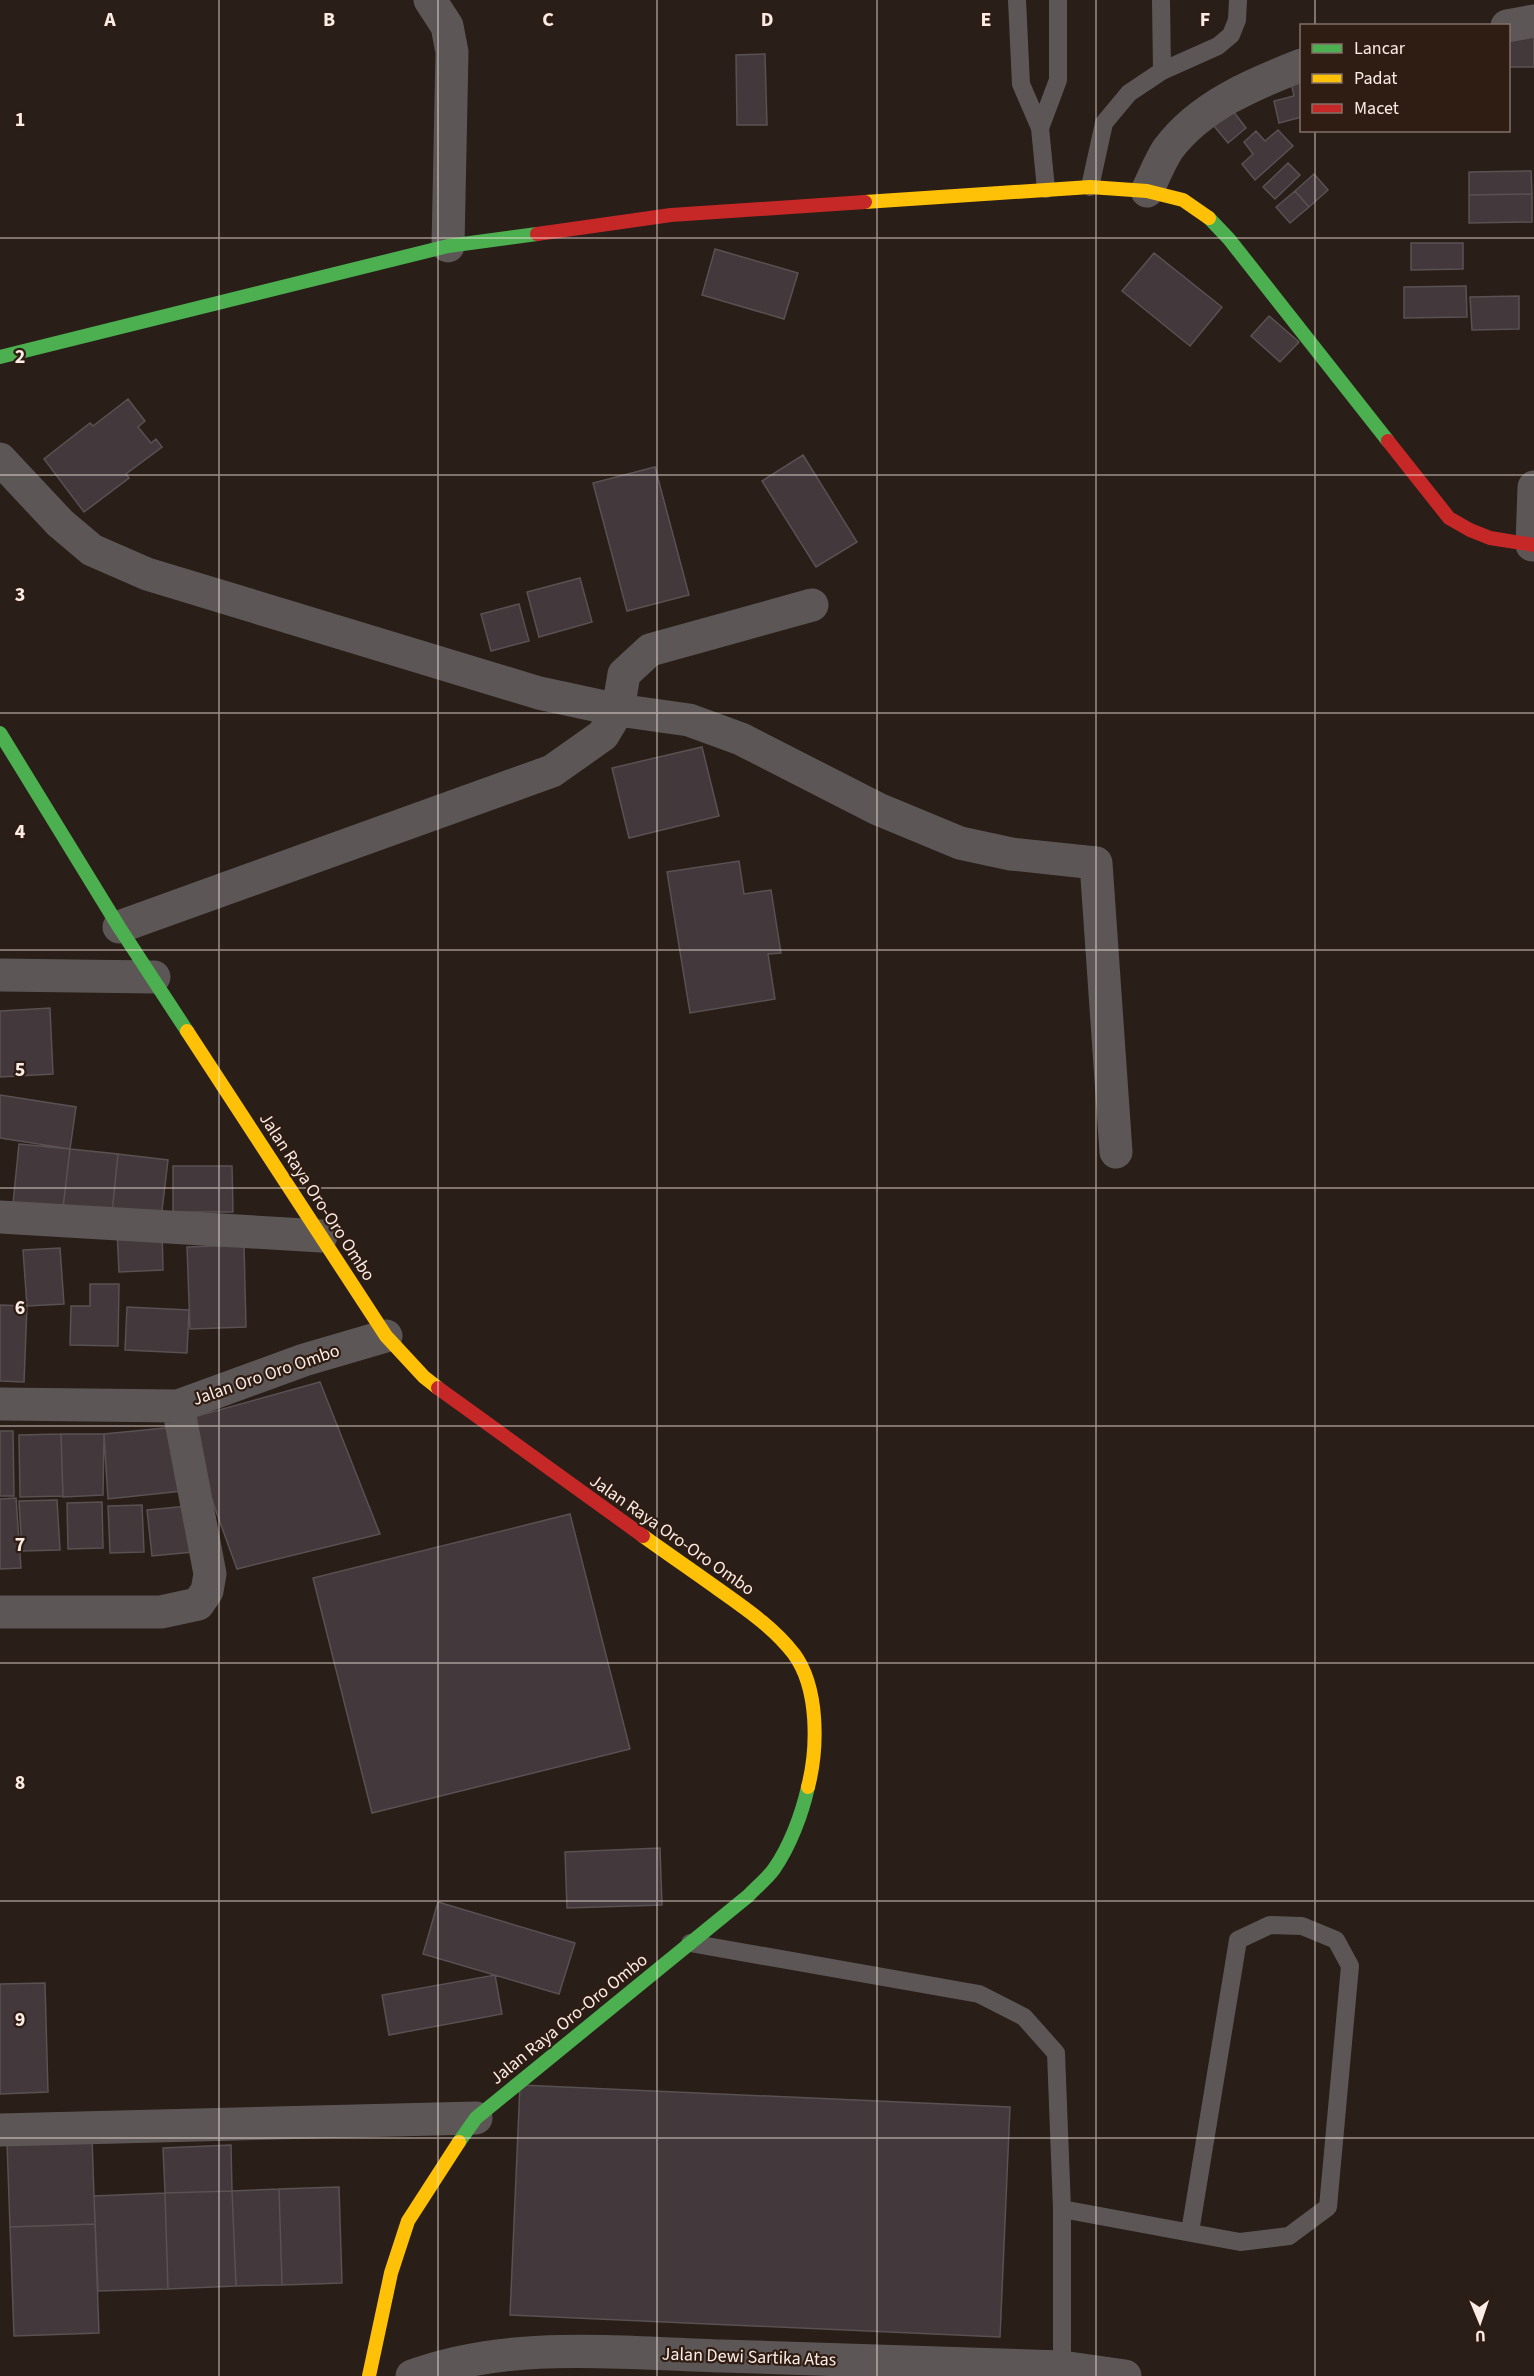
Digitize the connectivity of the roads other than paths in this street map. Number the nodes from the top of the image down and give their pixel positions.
1 (430, 0) edge
2 (1017, 0) edge
3 (1058, 0) edge
4 (1161, 0) edge
5 (1238, 0) edge
6 (1534, 21) edge
7 (1510, 25) edge
8 (1300, 66) edge
9 (1162, 72) junction
10 (1040, 128) junction
11 (1090, 187) junction
12 (1046, 189) junction
13 (1148, 191) junction
14 (448, 246) junction
15 (0, 357) edge
16 (0, 459) edge
17 (1534, 488) edge
18 (1533, 545) edge
19 (812, 605) dead end
20 (618, 710) junction
21 (0, 733) edge
22 (119, 927) junction
23 (0, 975) edge
24 (154, 977) junction
25 (1116, 1152) dead end
26 (0, 1218) edge
27 (321, 1236) junction
28 (386, 1336) junction
29 (0, 1404) edge
30 (178, 1406) junction
31 (0, 1611) edge
32 (690, 1943) junction
33 (476, 2118) junction
34 (0, 2130) edge
35 (1062, 2209) junction
36 (1190, 2232) junction
37 (1062, 2367) junction
38 (369, 2376) edge
39 (412, 2376) edge
40 (1125, 2376) edge

1 - 14 street
2 - 10 lane
3 - 10 lane
4 - 9 lane
5 - 9 lane
6 - 7 street
8 - 13 street
9 - 11 lane
10 - 12 lane
11 - 12 main road
11 - 13 main road
12 - 14 main road
13 - 18 main road
14 - 15 main road
16 - 20 street
17 - 18 street
19 - 20 street
20 - 22 street
20 - 25 street
21 - 22 main road, Jalan Raya Oro-Oro Ombo
22 - 24 main road, Jalan Raya Oro-Oro Ombo
23 - 24 street
24 - 27 main road, Jalan Raya Oro-Oro Ombo
26 - 27 street
27 - 28 main road, Jalan Raya Oro-Oro Ombo
28 - 30 street, Jalan Oro Oro Ombo
28 - 32 main road, Jalan Raya Oro-Oro Ombo
29 - 30 street, Jalan Oro Oro Ombo
30 - 31 street
32 - 33 main road, Jalan Raya Oro-Oro Ombo
32 - 35 lane
33 - 34 street
33 - 38 main road, Jalan Raya Oro-Oro Ombo
35 - 36 lane
35 - 37 lane
36 - 36 lane
37 - 39 street, Jalan Dewi Sartika Atas
37 - 40 street, Jalan Dewi Sartika Atas

